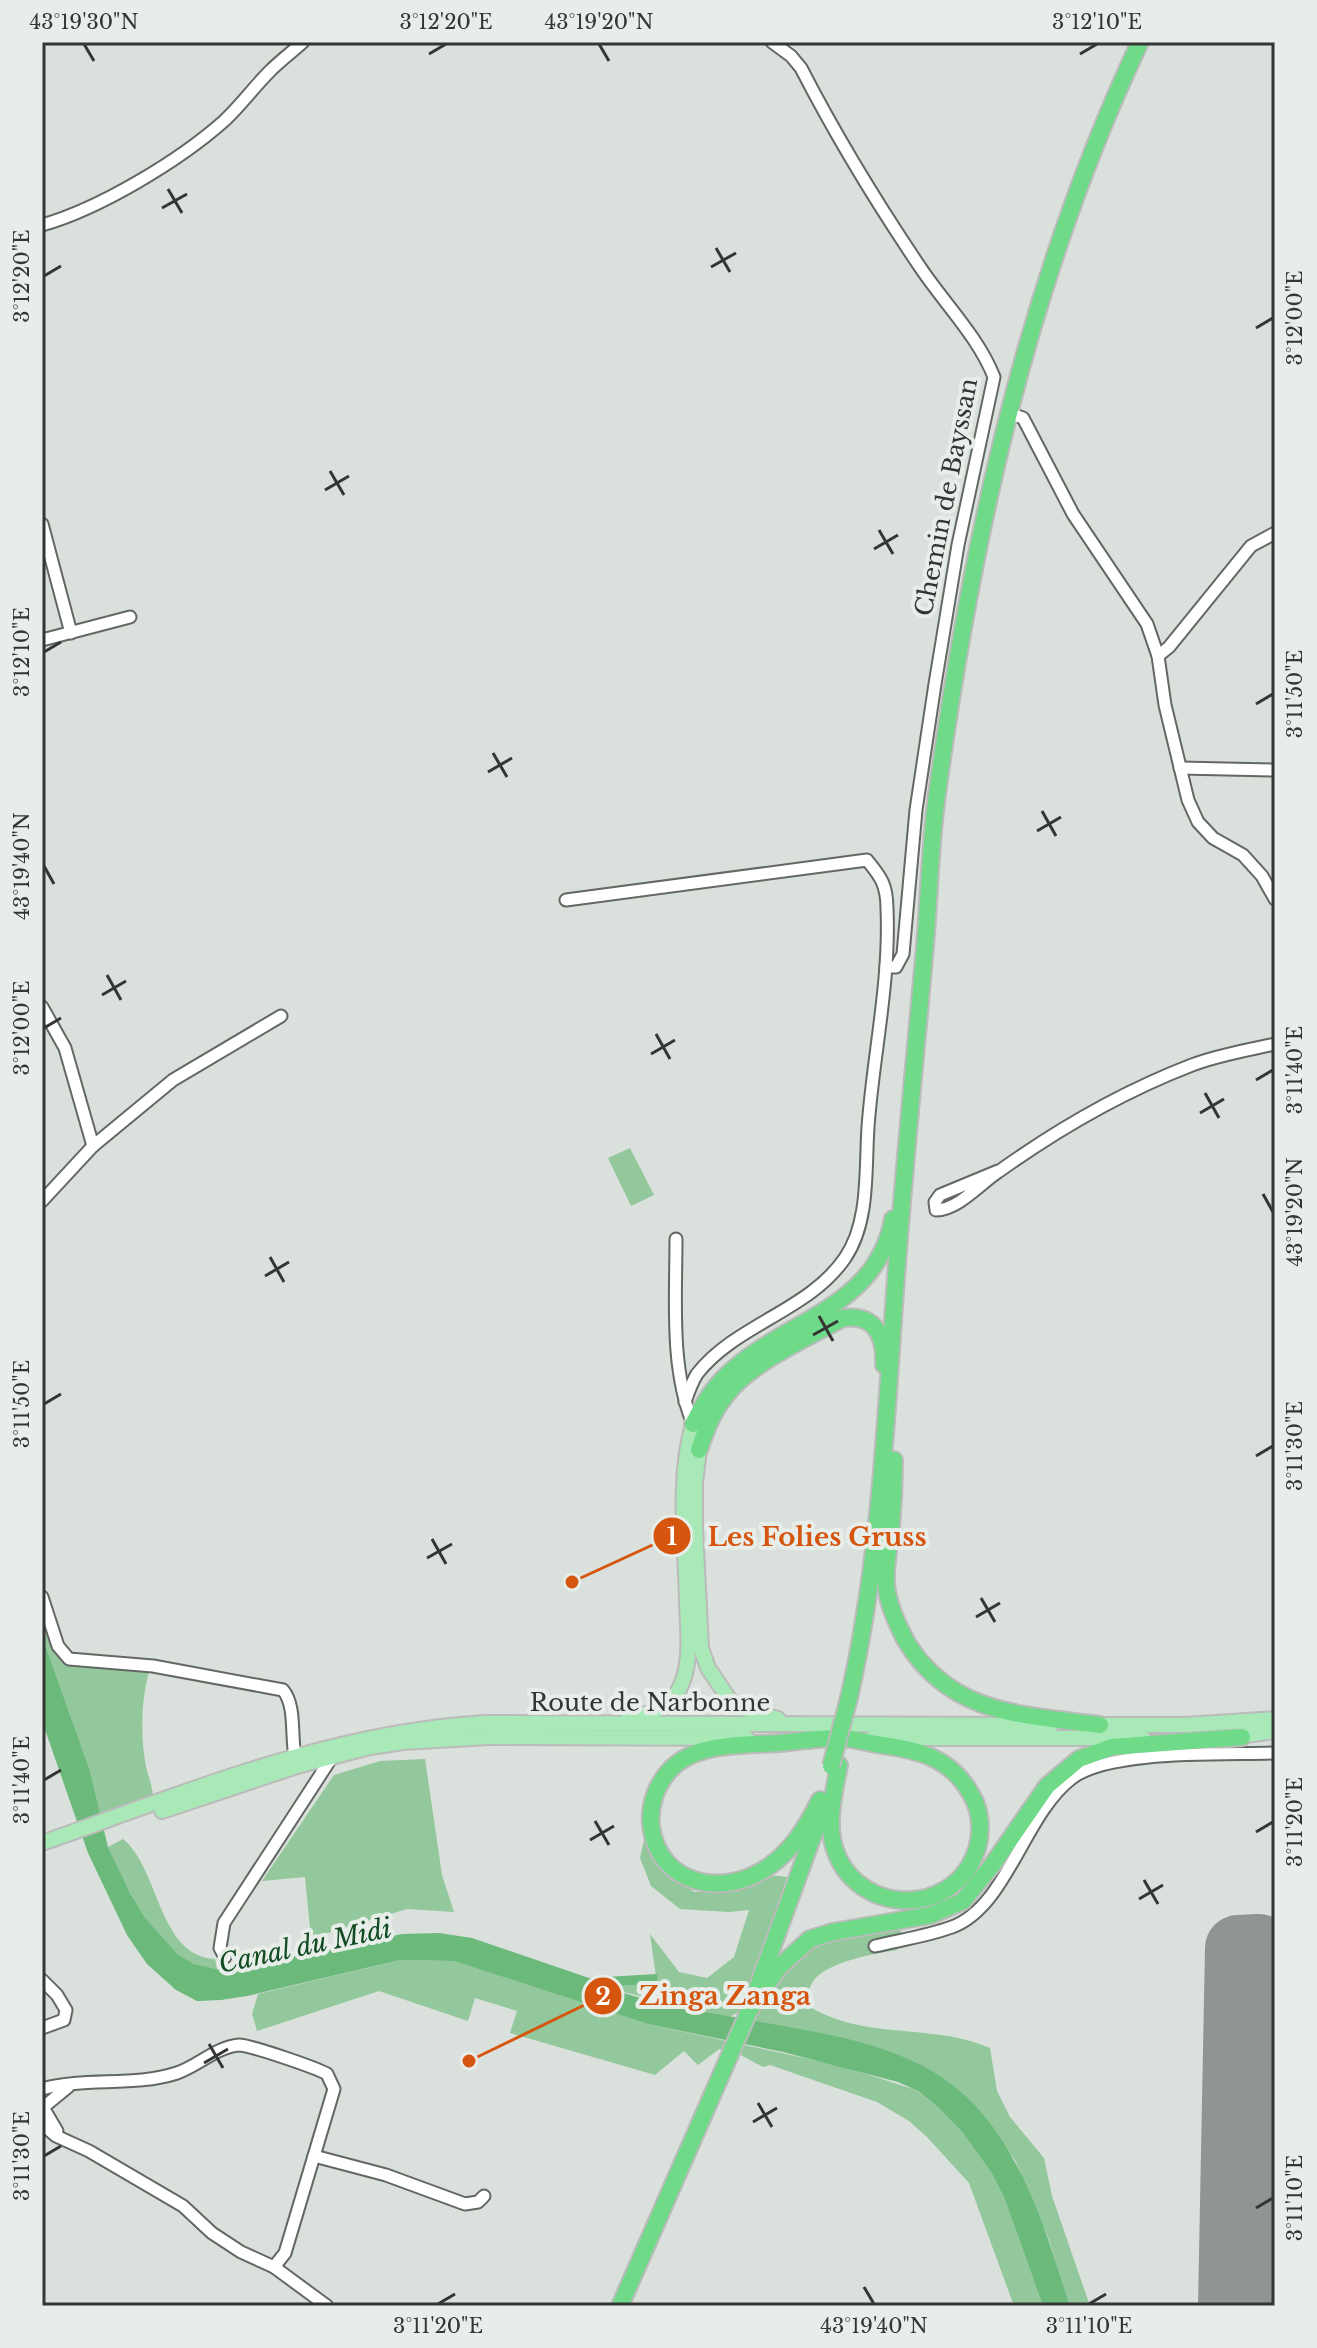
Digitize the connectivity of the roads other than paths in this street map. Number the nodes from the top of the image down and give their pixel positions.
1 (303, 42) edge
2 (772, 42) edge
3 (1140, 42) edge
4 (42, 225) edge
5 (1008, 413) junction
6 (42, 524) edge
7 (1275, 533) edge
8 (130, 617) dead end
9 (71, 633) junction
10 (42, 640) edge
11 (1158, 656) junction
12 (948, 728) junction
13 (1180, 768) junction
14 (1275, 770) edge
15 (1275, 899) edge
16 (566, 900) dead end
17 (886, 967) junction
18 (42, 1007) edge
19 (281, 1016) dead end
20 (1275, 1044) edge
21 (911, 1091) junction
22 (93, 1146) junction
23 (998, 1171) junction
24 (42, 1201) edge
25 (676, 1239) dead end
26 (685, 1402) junction
27 (710, 1418) junction
28 (693, 1424) junction
29 (894, 1448) junction
30 (699, 1450) junction
31 (880, 1500) junction
32 (42, 1597) edge
33 (853, 1698) junction
34 (1275, 1719) edge
35 (533, 1723) junction
36 (814, 1725) junction
37 (1100, 1725) junction
38 (1275, 1731) edge
39 (1242, 1737) junction
40 (843, 1738) junction
41 (350, 1741) junction
42 (1275, 1753) edge
43 (332, 1756) junction
44 (296, 1761) junction
45 (835, 1766) junction
46 (820, 1800) junction
47 (67, 1839) junction
48 (42, 1843) edge
49 (42, 1853) edge
50 (875, 1946) dead end
51 (225, 1957) dead end
52 (42, 1980) edge
53 (746, 2011) junction
54 (42, 2028) edge
55 (725, 2059) junction
56 (75, 2082) junction
57 (42, 2091) edge
58 (44, 2108) edge
59 (42, 2124) edge
60 (66, 2139) junction
61 (314, 2156) junction
62 (484, 2196) dead end
63 (274, 2267) junction
64 (327, 2306) edge
65 (613, 2306) edge
66 (620, 2306) edge

1 - 4 street
2 - 17 street, Chemin de Bayssan
3 - 5 highway
5 - 11 street
5 - 12 highway
6 - 9 street
7 - 11 street
8 - 9 street
9 - 10 street
11 - 13 street
12 - 21 highway
12 - 29 highway
13 - 14 street
13 - 15 street
16 - 17 street
17 - 26 street
18 - 22 street
19 - 22 street
20 - 23 street
21 - 28 highway
21 - 31 highway
22 - 24 street
23 - 23 street
25 - 26 street
26 - 28 street
27 - 28 street
27 - 30 highway
27 - 31 highway
28 - 30 street
28 - 35 main road
29 - 33 highway
29 - 37 highway
30 - 36 main road
31 - 33 highway
32 - 44 street
33 - 45 highway, bridge
34 - 37 main road, Route de Narbonne
35 - 36 main road, Route de Narbonne
35 - 41 main road, Route de Narbonne
36 - 37 main road, Route de Narbonne
38 - 39 main road, Route de Narbonne
39 - 40 main road, Route de Narbonne
39 - 53 highway
40 - 43 main road, Route de Narbonne
40 - 45 highway
40 - 46 highway
41 - 43 street
41 - 44 main road, Route de Narbonne
42 - 50 street
43 - 44 main road, Route de Narbonne
43 - 51 street
44 - 47 main road, Route de Narbonne
45 - 46 highway
45 - 53 highway
46 - 53 highway
47 - 48 main road, Route de Narbonne
47 - 49 main road, Route de Narbonne
52 - 54 street
53 - 55 highway
55 - 65 highway
55 - 66 highway
56 - 57 street
56 - 58 street
56 - 61 street
57 - 58 street
58 - 60 street
59 - 60 street
60 - 63 street
61 - 62 street
61 - 63 street
63 - 64 street

